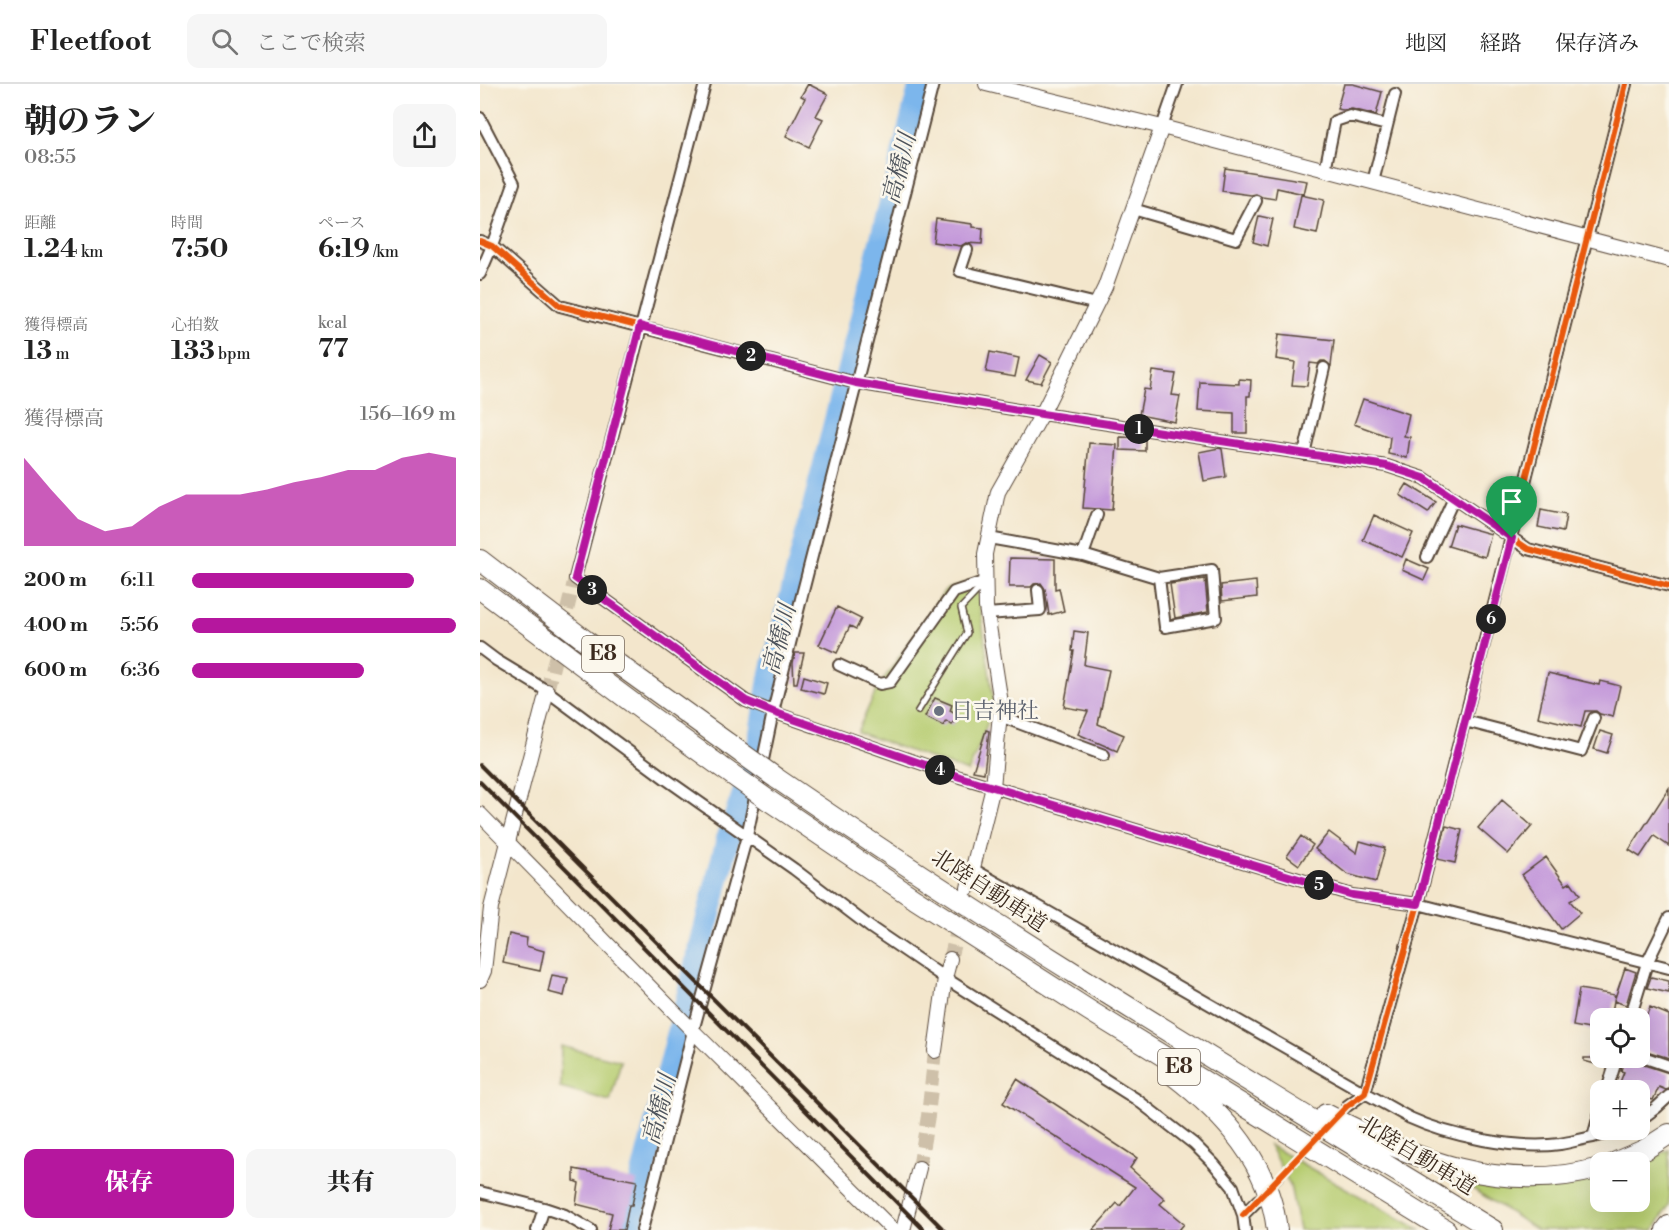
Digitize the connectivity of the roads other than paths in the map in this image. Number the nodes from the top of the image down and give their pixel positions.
1 (705, 84) edge
2 (933, 84) edge
3 (986, 84) edge
4 (1177, 84) edge
5 (1626, 84) edge
6 (1395, 94) dead end
7 (480, 118) edge
8 (1387, 125) junction
9 (1162, 127) junction
10 (1325, 170) junction
11 (1373, 182) junction
12 (1256, 201) dead end
13 (1133, 209) junction
14 (1587, 238) junction
15 (480, 241) edge
16 (492, 246) junction
17 (967, 250) dead end
18 (1669, 260) edge
19 (480, 274) edge
20 (1097, 304) junction
21 (640, 326) junction
22 (1324, 368) dead end
23 (856, 383) junction
24 (1042, 414) junction
25 (1304, 454) junction
26 (1454, 498) junction
27 (1097, 515) dead end
28 (988, 538) junction
29 (1512, 538) junction
30 (1083, 555) junction
31 (1427, 557) dead end
32 (480, 560) edge
33 (1159, 578) junction
34 (986, 581) junction
35 (1669, 586) edge
36 (480, 589) edge
37 (1038, 590) dead end
38 (987, 614) junction
39 (480, 648) edge
40 (480, 656) edge
41 (496, 660) junction
42 (839, 665) dead end
43 (547, 691) junction
44 (918, 711) dead end
45 (773, 712) junction
46 (1000, 716) junction
47 (1594, 718) dead end
48 (1465, 721) junction
49 (1104, 755) dead end
50 (993, 787) junction
51 (480, 814) edge
52 (747, 836) junction
53 (508, 843) junction
54 (973, 869) junction
55 (968, 888) tunnel mouth
56 (915, 900) junction
57 (1418, 904) junction
58 (1669, 918) edge
59 (950, 959) tunnel mouth
60 (1647, 963) junction
61 (1669, 968) edge
62 (945, 978) junction
63 (480, 980) edge
64 (1100, 990) junction
65 (1633, 1008) edge
66 (693, 1031) junction
67 (935, 1051) tunnel mouth
68 (1650, 1059) edge
69 (1669, 1065) edge
70 (1365, 1093) junction
71 (1669, 1096) edge
72 (1347, 1106) tunnel mouth
73 (1650, 1112) edge
74 (1669, 1134) edge
75 (1590, 1138) edge
76 (1638, 1152) edge
77 (919, 1168) tunnel mouth
78 (1590, 1170) edge
79 (480, 1192) edge
80 (1258, 1200) tunnel mouth
81 (544, 1208) junction
82 (1243, 1215) junction
83 (1669, 1226) edge
84 (537, 1230) edge
85 (591, 1230) edge
86 (642, 1230) edge
87 (893, 1230) edge
88 (903, 1230) edge
89 (1245, 1230) edge
90 (1278, 1230) edge
91 (1446, 1230) edge
92 (1493, 1230) edge
93 (1666, 1230) edge

1 - 21 street
2 - 23 street
3 - 9 street
4 - 9 street
5 - 14 street
6 - 8 street
7 - 16 street
8 - 10 street
8 - 11 street
9 - 10 street
9 - 13 street
10 - 11 street
11 - 14 street
12 - 13 street
13 - 20 street
14 - 18 street
14 - 29 street
15 - 16 street
16 - 19 street
16 - 21 street
17 - 20 street
20 - 24 street
21 - 23 street
21 - 45 street
22 - 25 street
23 - 24 street
23 - 45 street
24 - 25 street
24 - 28 street
25 - 26 street
26 - 29 street
26 - 31 street
27 - 30 street
28 - 30 street
28 - 34 street
29 - 35 street
29 - 48 street
30 - 33 street
32 - 64 highway, 北陸自動車道 / E8, bridge
33 - 33 street
34 - 38 street
34 - 42 street
34 - 44 lane
36 - 56 highway, 北陸自動車道 / E8, bridge
37 - 38 street
38 - 46 street
39 - 41 street
40 - 41 street
41 - 43 street
43 - 52 street
43 - 53 street
45 - 50 street
45 - 52 street
46 - 49 street
46 - 50 street
47 - 48 street
48 - 57 street
50 - 54 street
50 - 57 street
51 - 53 street
52 - 62 street
52 - 66 street
53 - 63 street
53 - 66 street
54 - 55 street
54 - 70 street
56 - 90 highway
56 - 91 highway, 北陸自動車道 / E8
57 - 60 street
57 - 70 street
58 - 60 street
59 - 62 street
60 - 61 street
60 - 65 street
62 - 67 street
62 - 82 street
64 - 78 highway
64 - 92 highway, 北陸自動車道 / E8
66 - 86 street
66 - 87 street
68 - 69 street
70 - 72 street
70 - 75 street
71 - 73 street
74 - 76 highway
77 - 88 street
79 - 81 street
80 - 82 street
81 - 84 street
81 - 85 street
82 - 89 street
83 - 93 highway

